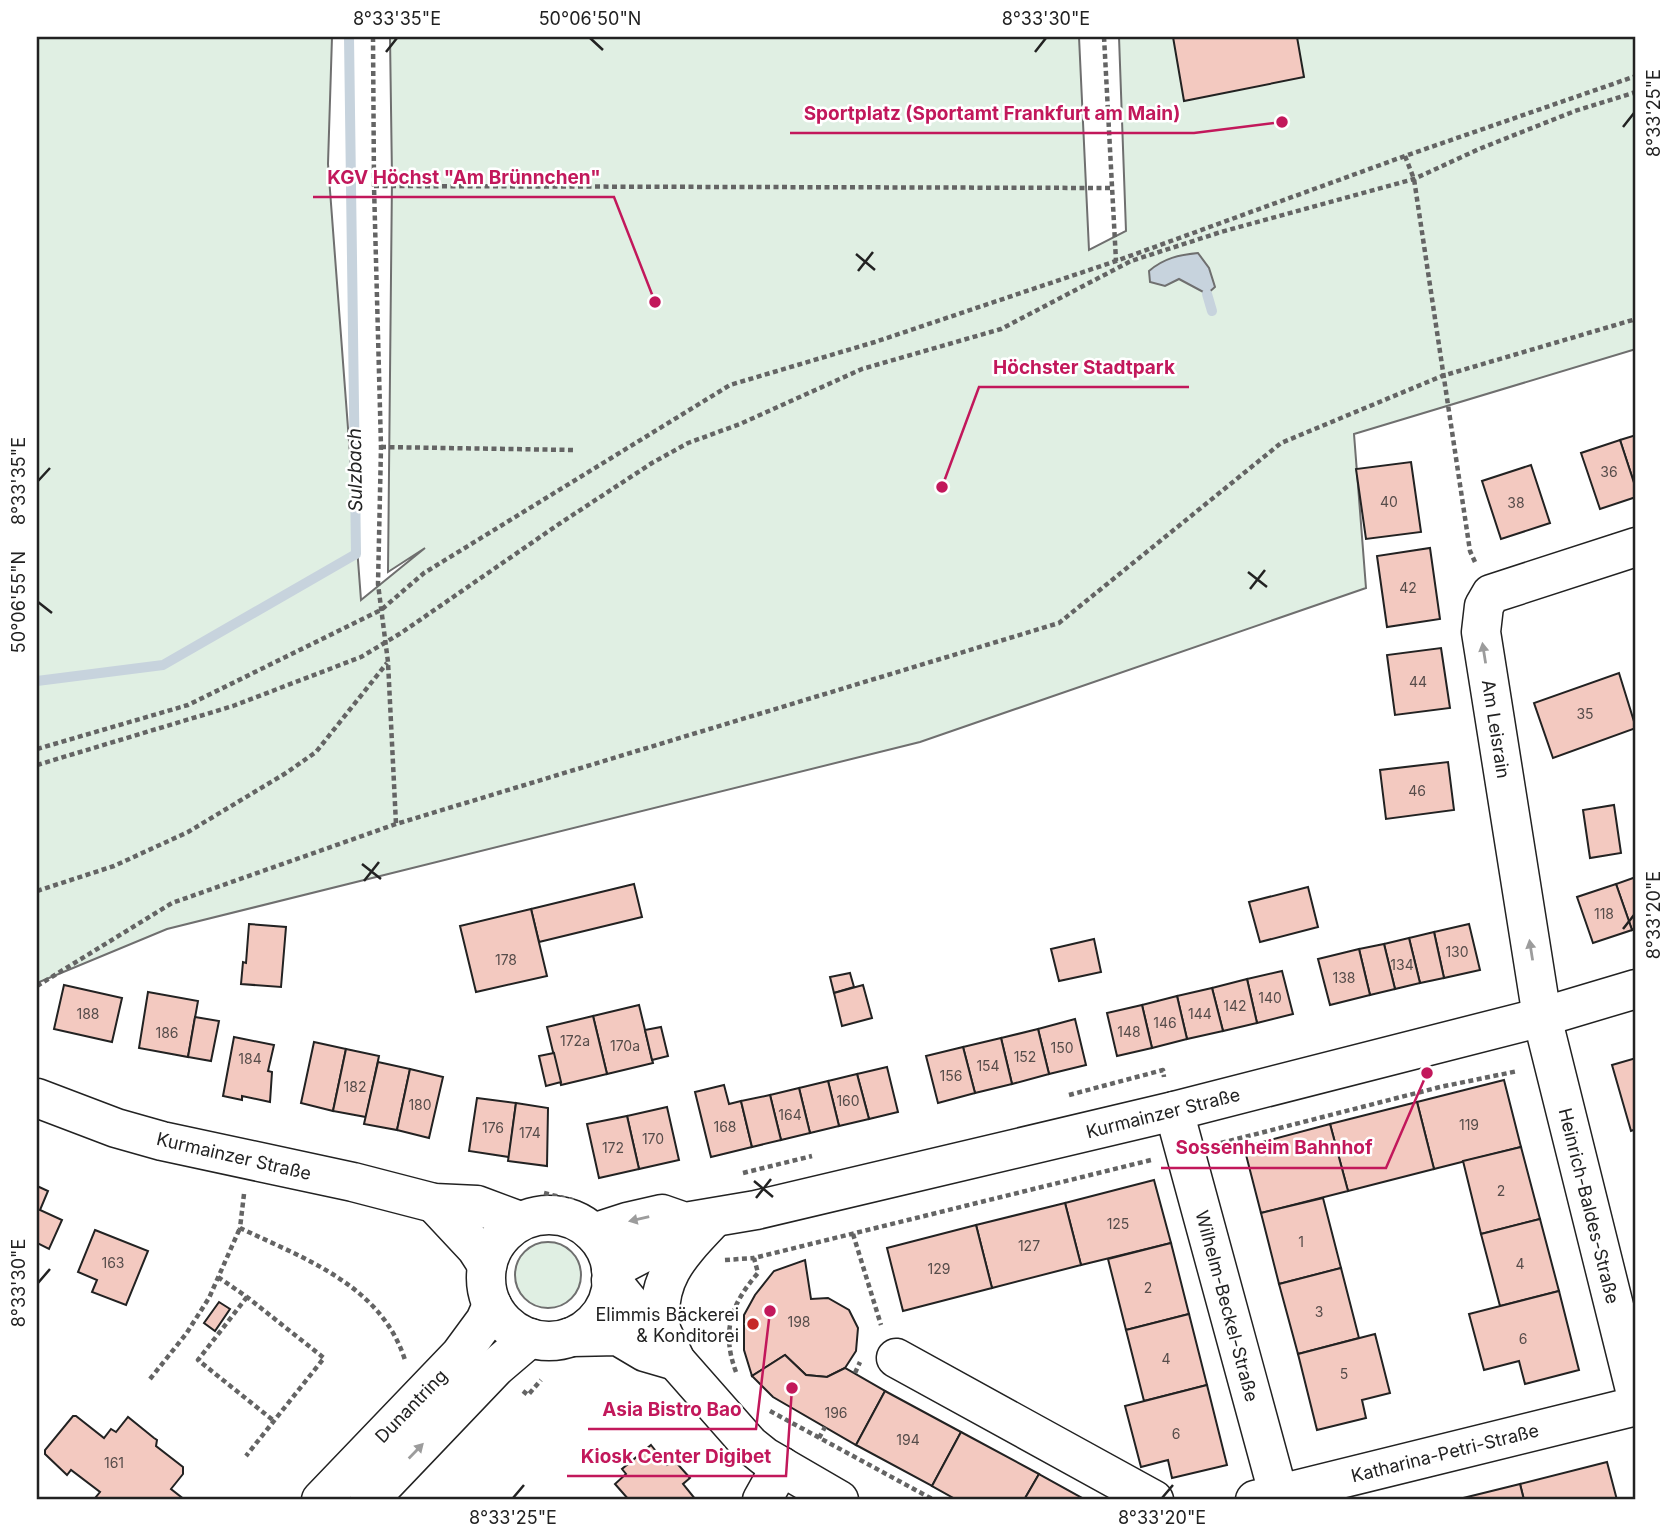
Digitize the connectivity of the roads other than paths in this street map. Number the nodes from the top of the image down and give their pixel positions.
1 (1636, 547) edge
2 (1636, 989) edge
3 (1542, 1017) junction
4 (37, 1098) edge
5 (1174, 1111) junction
6 (434, 1203) junction
7 (527, 1207) junction
8 (587, 1218) junction
9 (700, 1219) junction
10 (487, 1265) junction
11 (611, 1275) junction
12 (492, 1304) junction
13 (571, 1337) junction
14 (530, 1338) junction
15 (668, 1346) junction
16 (886, 1346) road end
17 (1636, 1394) edge
18 (1636, 1406) edge
19 (781, 1466) junction
20 (1271, 1498) edge
21 (321, 1500) edge
22 (369, 1500) edge
23 (762, 1500) edge
24 (839, 1500) edge
25 (1154, 1500) edge

3 -> 1 street, Am Leisrain
2 - 3 street, Kurmainzer Straße
3 - 5 street, Kurmainzer Straße
3 - 17 street, Heinrich-Baldes-Straße
4 - 6 street, Kurmainzer Straße
5 - 9 street, Kurmainzer Straße
5 - 20 street, Wilhelm-Beckel-Straße
6 - 7 street, Kurmainzer Straße
6 - 10 street
7 - 8 street
7 - 10 street
9 -> 8 street, Kurmainzer Straße
8 - 11 street
9 - 11 street
9 - 15 street
10 - 12 street
11 - 13 street
11 - 15 street
12 - 14 street
12 - 21 street, Dunantring
13 - 14 street
13 - 15 street
22 -> 14 street, Dunantring
15 - 19 street
16 - 25 street
18 - 20 street, Katharina-Petri-Straße
19 - 23 street
19 - 24 street

